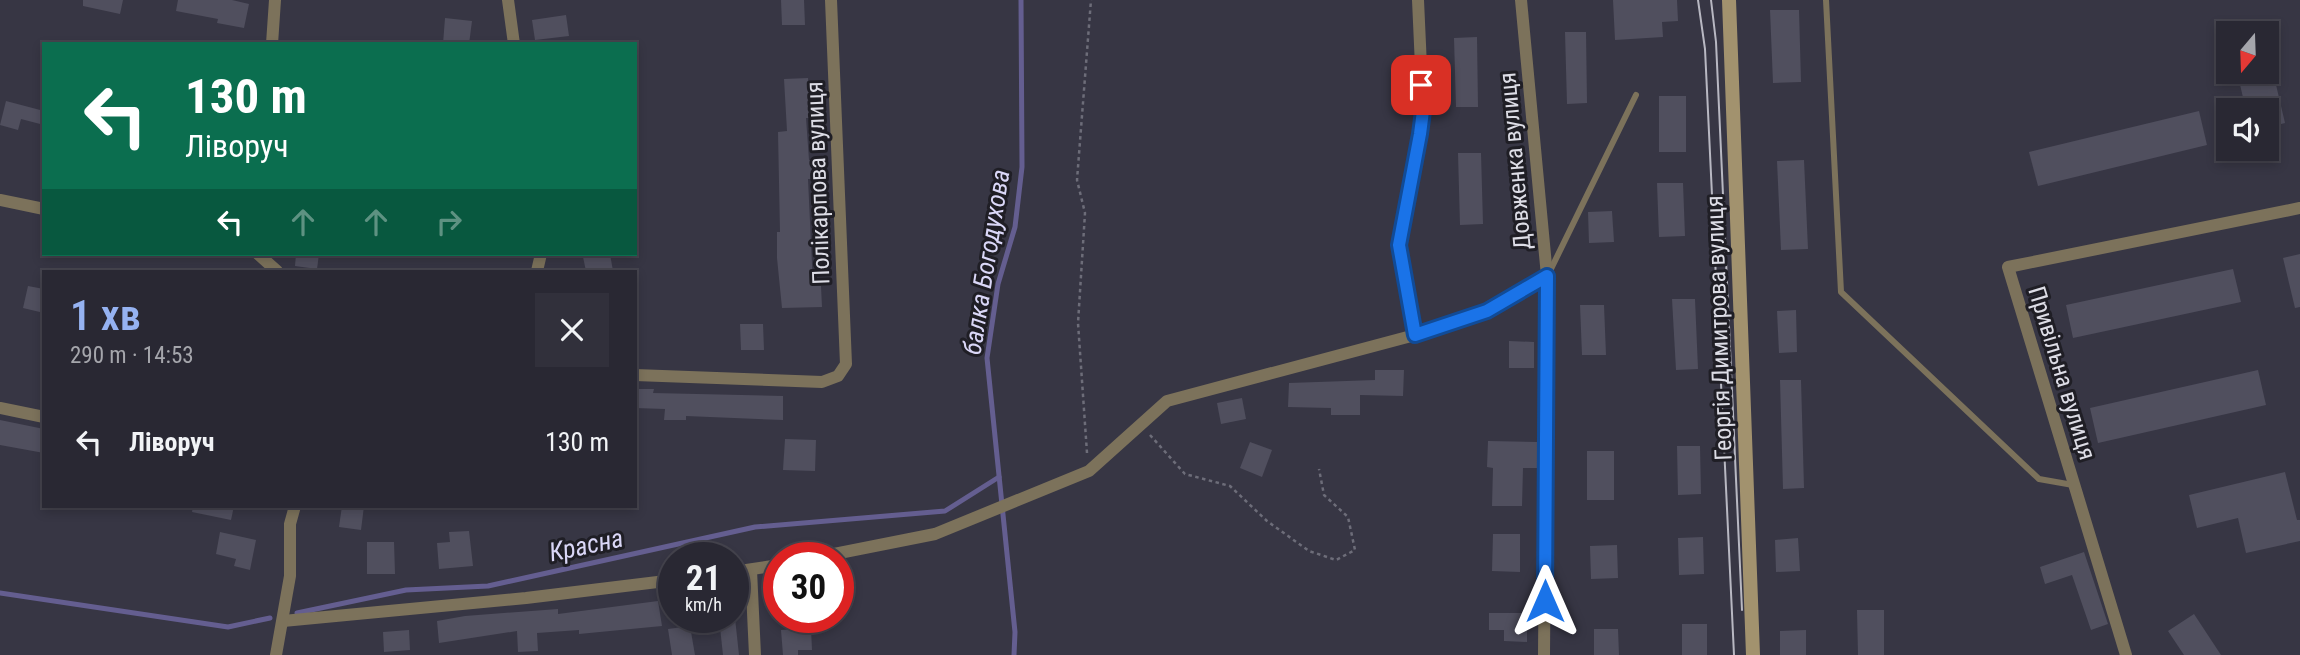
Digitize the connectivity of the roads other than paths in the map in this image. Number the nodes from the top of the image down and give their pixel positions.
1 (275, 0) edge
2 (508, 0) edge
3 (831, 0) edge
4 (1418, 0) edge
5 (1521, 0) edge
6 (1729, 0) edge
7 (1826, 0) edge
8 (272, 42) edge
9 (514, 42) edge
10 (1636, 95) dead end
11 (0, 200) edge
12 (2300, 208) edge
13 (42, 209) edge
14 (259, 256) edge
15 (276, 270) edge
16 (1547, 276) junction
17 (1415, 335) junction
18 (637, 375) edge
19 (0, 408) edge
20 (42, 417) edge
21 (2073, 485) junction
22 (294, 508) edge
23 (854, 550) edge
24 (763, 568) edge
25 (751, 570) joint
26 (658, 582) edge
27 (283, 621) junction
28 (275, 655) edge
29 (755, 655) edge
30 (1544, 655) edge
31 (1753, 655) edge
32 (2126, 655) edge

1 - 8 street
2 - 9 street
3 - 18 street, Полікарпова вулиця
4 - 17 street
5 - 16 street, Довженка вулиця
6 - 31 street, Георгія Димитрова вулиця
7 - 21 lane
10 - 16 lane
11 - 13 street
12 - 21 street, Привільна вулиця
14 - 15 street
16 - 17 street
16 - 30 street, Довженка вулиця
17 - 23 street
19 - 20 street
21 - 32 street, Привільна вулиця
22 - 27 street
24 - 25 street
25 - 29 street
26 - 27 street
27 - 28 street

